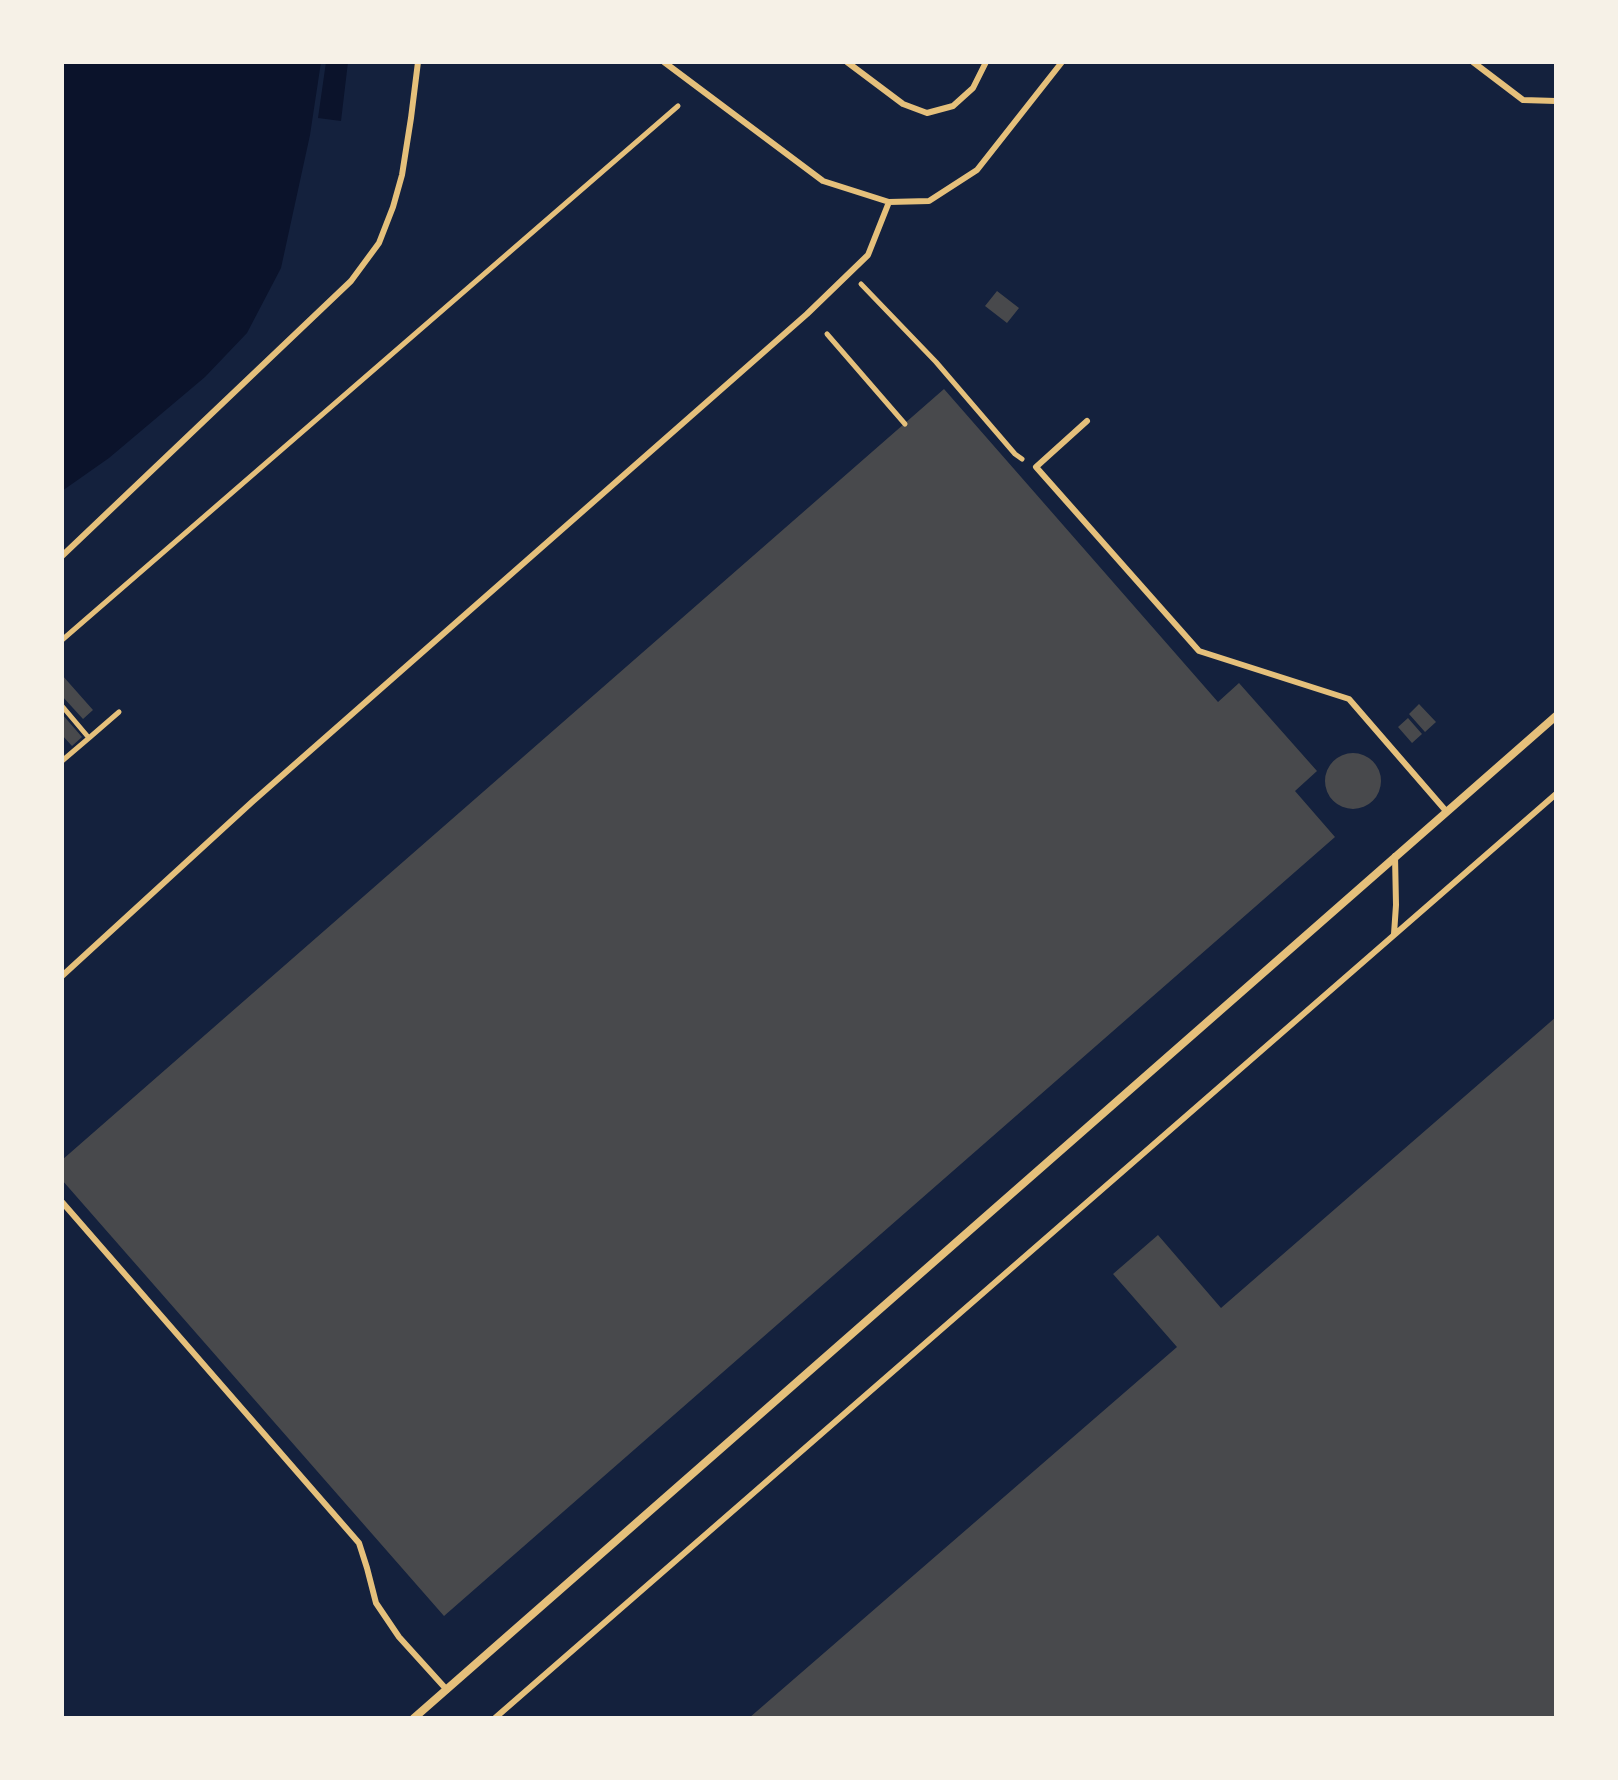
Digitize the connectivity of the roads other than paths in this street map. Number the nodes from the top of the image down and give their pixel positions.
1 (418, 62) edge
2 (664, 62) edge
3 (847, 62) edge
4 (986, 62) edge
5 (1062, 62) edge
6 (1473, 62) edge
7 (1556, 101) edge
8 (889, 202) junction
9 (1087, 421) dead end
10 (62, 556) edge
11 (1556, 716) edge
12 (1556, 794) edge
13 (1446, 811) junction
14 (1395, 856) junction
15 (1394, 934) junction
16 (62, 976) edge
17 (62, 1202) edge
18 (447, 1690) junction
19 (414, 1718) edge
20 (495, 1718) edge

1 - 10 lane
2 - 8 lane
3 - 4 lane
5 - 8 lane
6 - 7 lane
8 - 16 lane
9 - 13 lane
11 - 13 street
12 - 15 lane
13 - 14 street
14 - 15 lane
14 - 18 street
15 - 20 lane
17 - 18 lane
18 - 19 street

